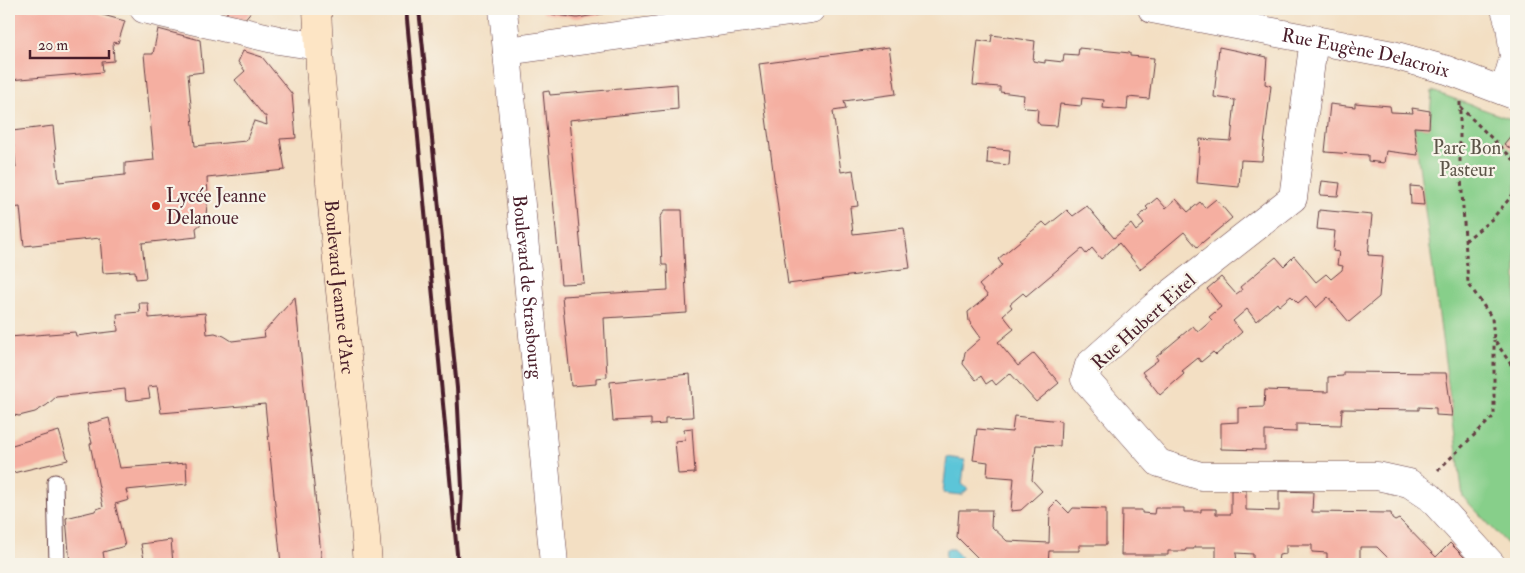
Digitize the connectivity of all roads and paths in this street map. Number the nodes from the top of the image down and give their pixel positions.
1 (144, 9) edge
2 (317, 9) edge
3 (503, 9) edge
4 (811, 9) edge
5 (1152, 9) edge
6 (1505, 9) edge
7 (1314, 39) junction
8 (318, 46) junction
9 (507, 50) junction
10 (1460, 75) junction
11 (1510, 94) edge
12 (1460, 106) junction
13 (1512, 150) dead end
14 (1508, 155) junction
15 (1516, 162) edge
16 (1516, 191) edge
17 (1465, 242) junction
18 (1494, 339) junction
19 (1516, 372) edge
20 (55, 482) dead end
21 (1419, 489) junction
22 (57, 564) edge
23 (368, 564) edge
24 (554, 564) edge
25 (1491, 564) edge

1 - 8 street
2 - 8 main road, Boulevard Jeanne d’Arc
3 - 9 street, Boulevard de Strasbourg
4 - 9 street
5 - 7 street, Rue Eugène Delacroix
6 - 11 street
7 - 10 street, Rue Eugène Delacroix
7 - 21 street, Rue Hubert Eitel
8 - 23 main road, Boulevard Jeanne d’Arc
9 - 24 street, Boulevard de Strasbourg
10 - 11 street, Rue Eugène Delacroix
10 - 12 path
12 - 14 path
12 - 17 path
13 - 14 path
14 - 15 path
16 - 17 path
17 - 18 path
18 - 19 path
18 - 21 path
20 - 22 lane
21 - 25 street, Rue Hubert Eitel

